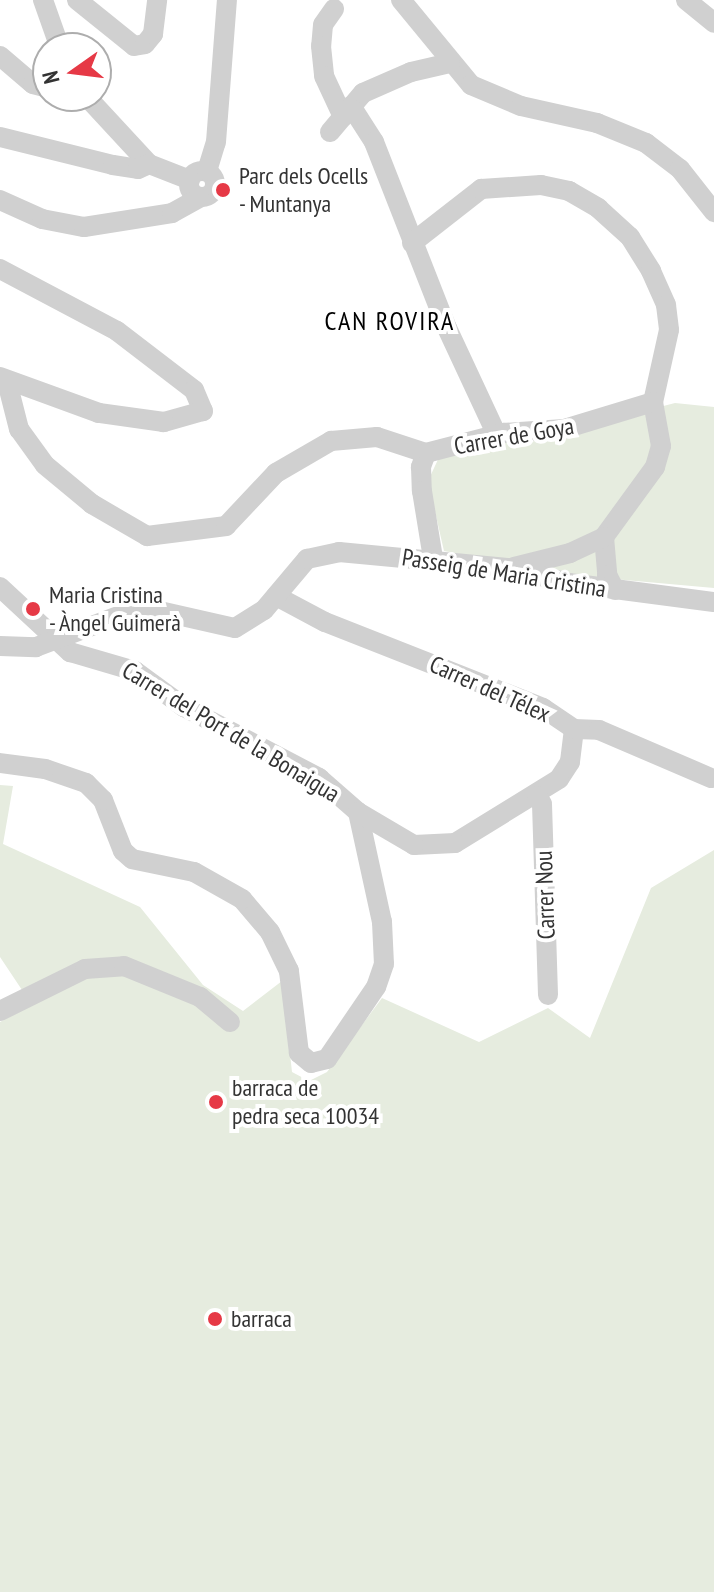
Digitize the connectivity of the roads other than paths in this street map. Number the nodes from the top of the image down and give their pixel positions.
1 (43, 0) edge
2 (77, 0) edge
3 (157, 0) edge
4 (227, 0) edge
5 (401, 0) edge
6 (686, 0) edge
7 (334, 9) dead end
8 (714, 23) edge
9 (54, 32) edge
10 (0, 56) edge
11 (450, 63) junction
12 (32, 83) edge
13 (101, 112) edge
14 (341, 118) junction
15 (0, 137) edge
16 (149, 164) junction
17 (199, 183) junction
18 (0, 200) edge
19 (714, 212) edge
20 (412, 243) junction
21 (0, 269) edge
22 (4, 379) edge
23 (653, 402) junction
24 (497, 435) junction
25 (426, 453) junction
26 (604, 537) junction
27 (433, 558) junction
28 (507, 568) junction
29 (0, 587) edge
30 (615, 590) junction
31 (276, 596) junction
32 (714, 602) edge
33 (57, 641) junction
34 (0, 646) edge
35 (574, 729) junction
36 (0, 763) edge
37 (711, 778) dead end
38 (537, 796) junction
39 (358, 812) junction
40 (548, 995) dead end
41 (0, 1011) edge
42 (230, 1022) dead end

1 - 9 street
2 - 3 street
4 - 17 street
5 - 11 street
6 - 8 street
7 - 14 street
10 - 12 street
11 - 14 street
11 - 19 street
13 - 16 street
14 - 20 street
15 - 16 street
16 - 17 street
17 - 18 street
20 - 23 street
20 - 24 street
21 - 22 street
22 - 25 street, Carrer de Goya
23 - 24 street, Carrer de Goya
23 - 26 street
24 - 25 street, Carrer de Goya
25 - 27 street
26 - 28 street
26 - 30 street
27 - 28 street, Passeig de Maria Cristina
27 - 31 street, Passeig de Maria Cristina
28 - 30 street, Passeig de Maria Cristina
29 - 33 street, Carrer del Port de la Bonaigua
30 - 32 street, Passeig de Maria Cristina
31 - 33 street, Passeig de Maria Cristina
31 - 35 street, Carrer del Télex
33 - 34 street, Passeig de Maria Cristina
33 - 39 street, Carrer del Port de la Bonaigua
35 - 37 street
35 - 38 street, Carrer del Télex
36 - 39 street, Carrer del Port de la Bonaigua
38 - 39 street, Carrer del Télex
38 - 40 street, Carrer Nou
41 - 42 street

